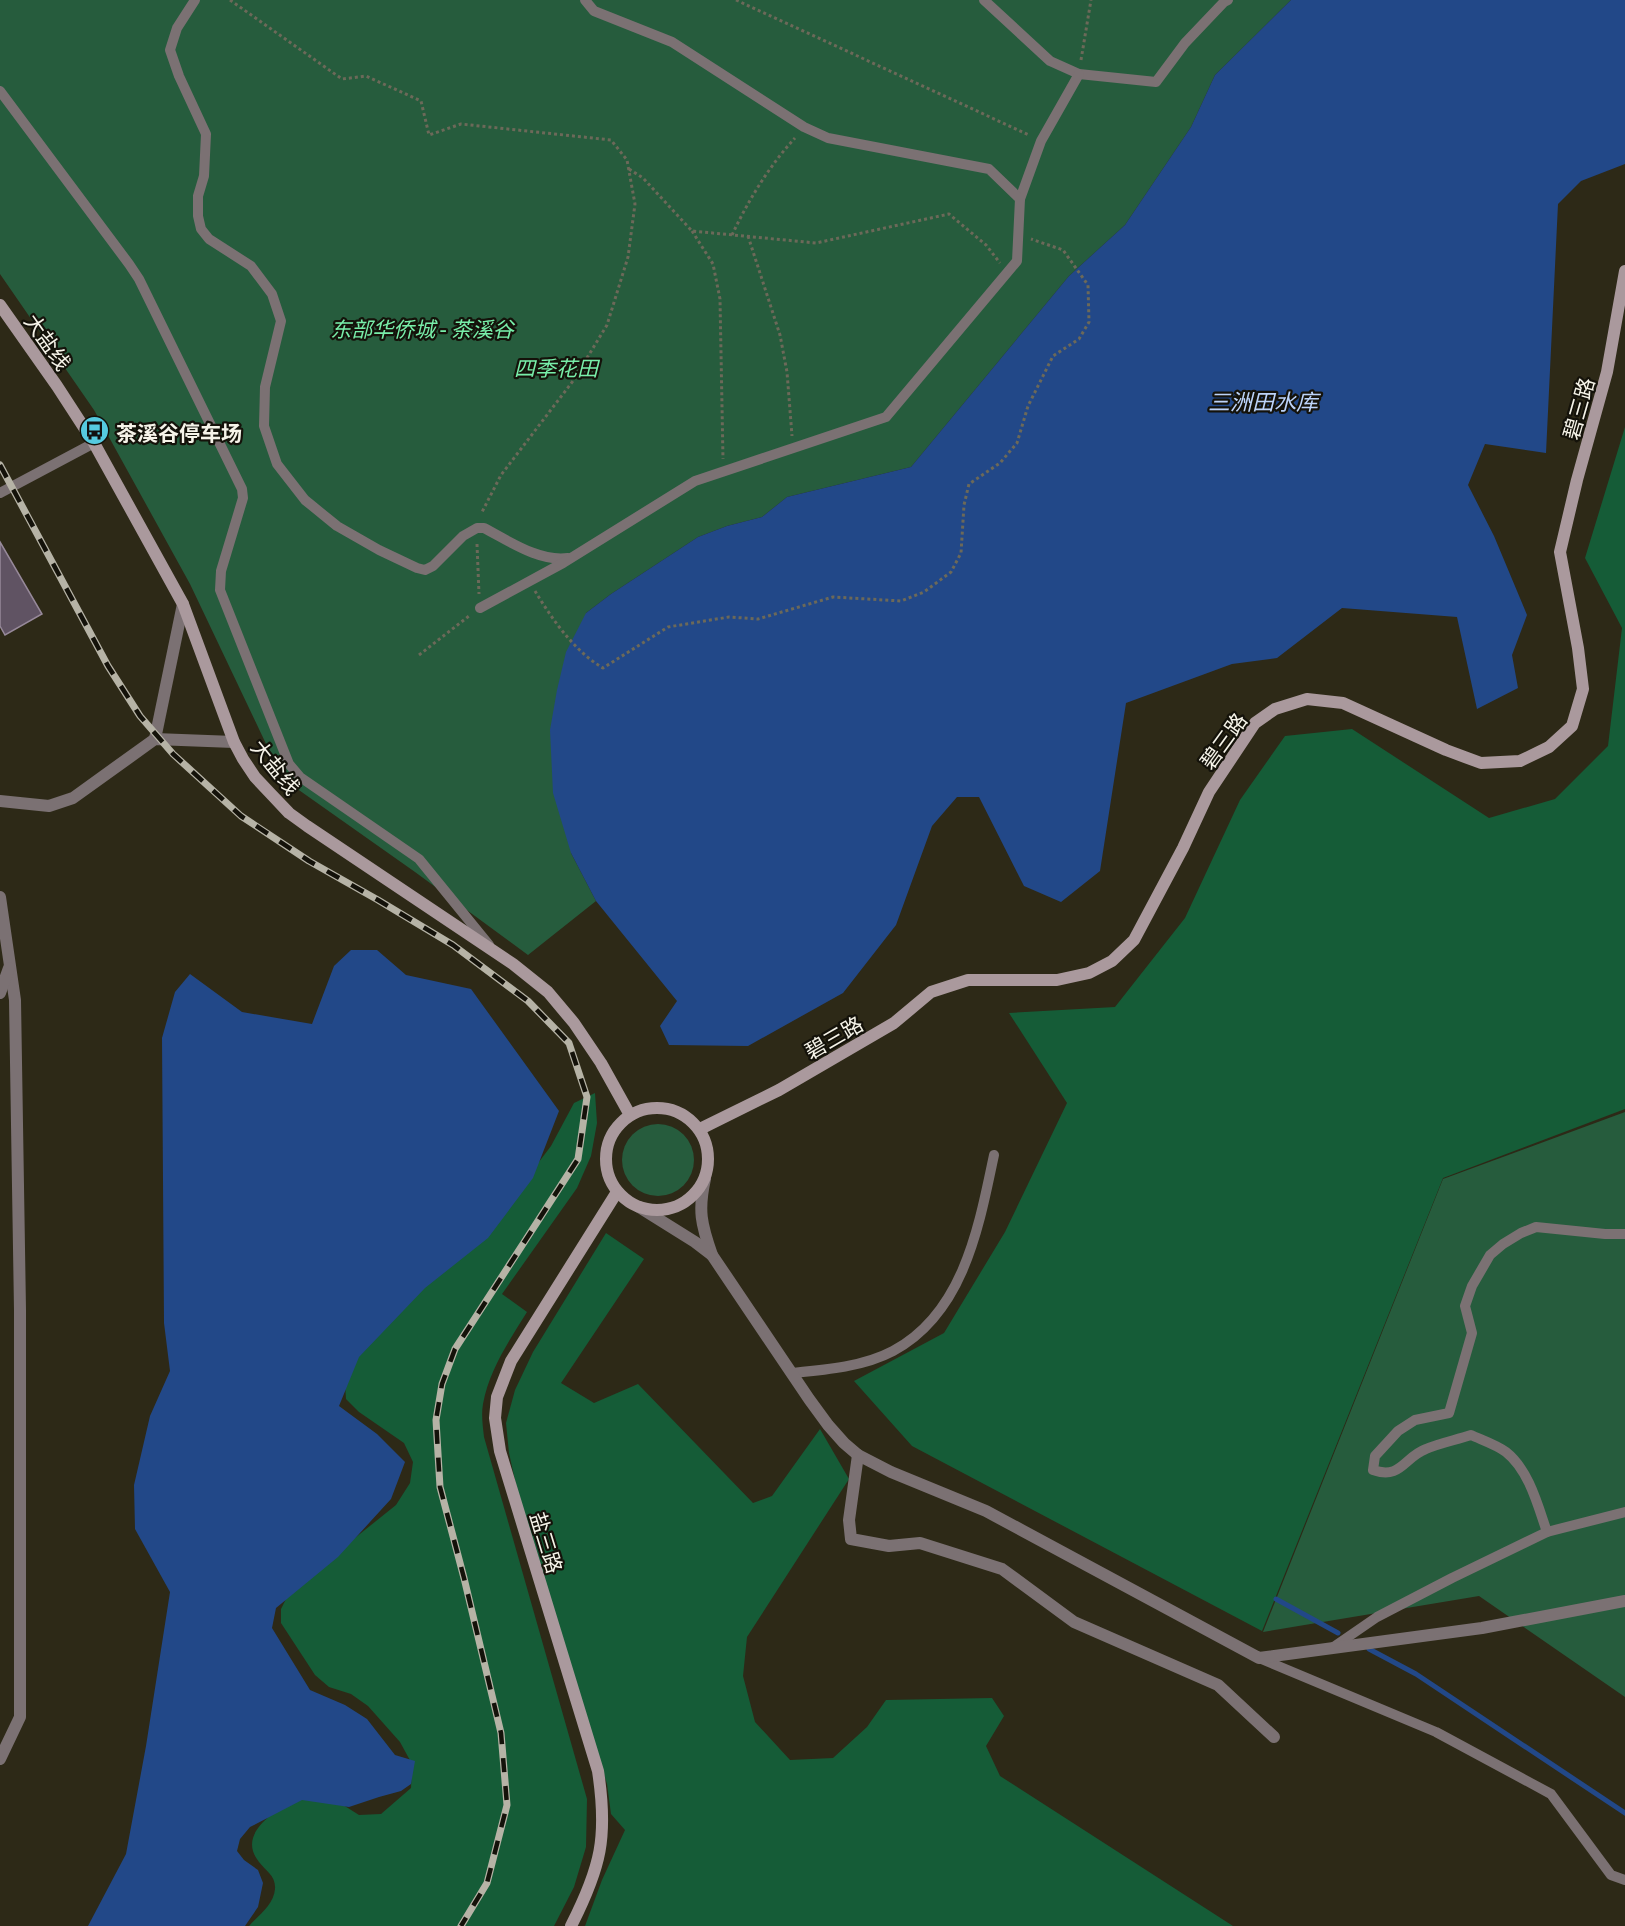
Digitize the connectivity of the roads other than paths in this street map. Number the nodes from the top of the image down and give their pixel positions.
1 (195, 0) edge
2 (585, 0) edge
3 (984, 0) edge
4 (1228, 0) edge
5 (1079, 74) junction
6 (0, 91) edge
7 (1020, 199) junction
8 (1625, 271) edge
9 (0, 305) edge
10 (94, 442) junction
11 (0, 493) edge
12 (571, 558) junction
13 (183, 604) junction
14 (480, 608) road end
15 (155, 739) junction
16 (234, 742) junction
17 (0, 801) edge
18 (0, 897) edge
19 (495, 952) junction
20 (10, 965) junction
21 (0, 993) edge
22 (630, 1115) junction
23 (700, 1129) junction
24 (994, 1155) dead end
25 (705, 1179) junction
26 (617, 1192) junction
27 (639, 1208) junction
28 (1625, 1234) edge
29 (712, 1255) junction
30 (791, 1373) junction
31 (858, 1455) junction
32 (1625, 1512) edge
33 (1547, 1532) junction
34 (1625, 1601) edge
35 (1332, 1648) junction
36 (1259, 1658) junction
37 (1274, 1737) dead end
38 (0, 1760) edge
39 (1625, 1880) edge
40 (571, 1926) edge

1 - 12 lane
2 - 7 lane
3 - 5 lane
4 - 5 lane
5 - 7 lane
6 - 19 lane
7 - 12 lane
8 - 23 main road, 碧三路
9 - 10 main road, 大盐线
10 - 11 lane
10 - 13 main road, 大盐线
12 - 14 lane
13 - 15 street
13 - 16 main road, 大盐线
15 - 16 street
15 - 17 street
16 - 19 main road, 大盐线
18 - 20 street
19 - 22 main road, 大盐线
20 - 21 street
20 - 38 street
22 - 23 main road
22 - 26 main road
23 - 25 main road
24 - 30 lane
25 - 27 main road
25 - 29 street
26 - 27 main road
26 - 40 main road, 盐三路
27 - 29 street
28 - 33 lane
29 - 30 street
30 - 31 street
31 - 36 street
31 - 37 street
32 - 33 lane
33 - 35 lane
34 - 35 street
35 - 36 street
36 - 39 lane

